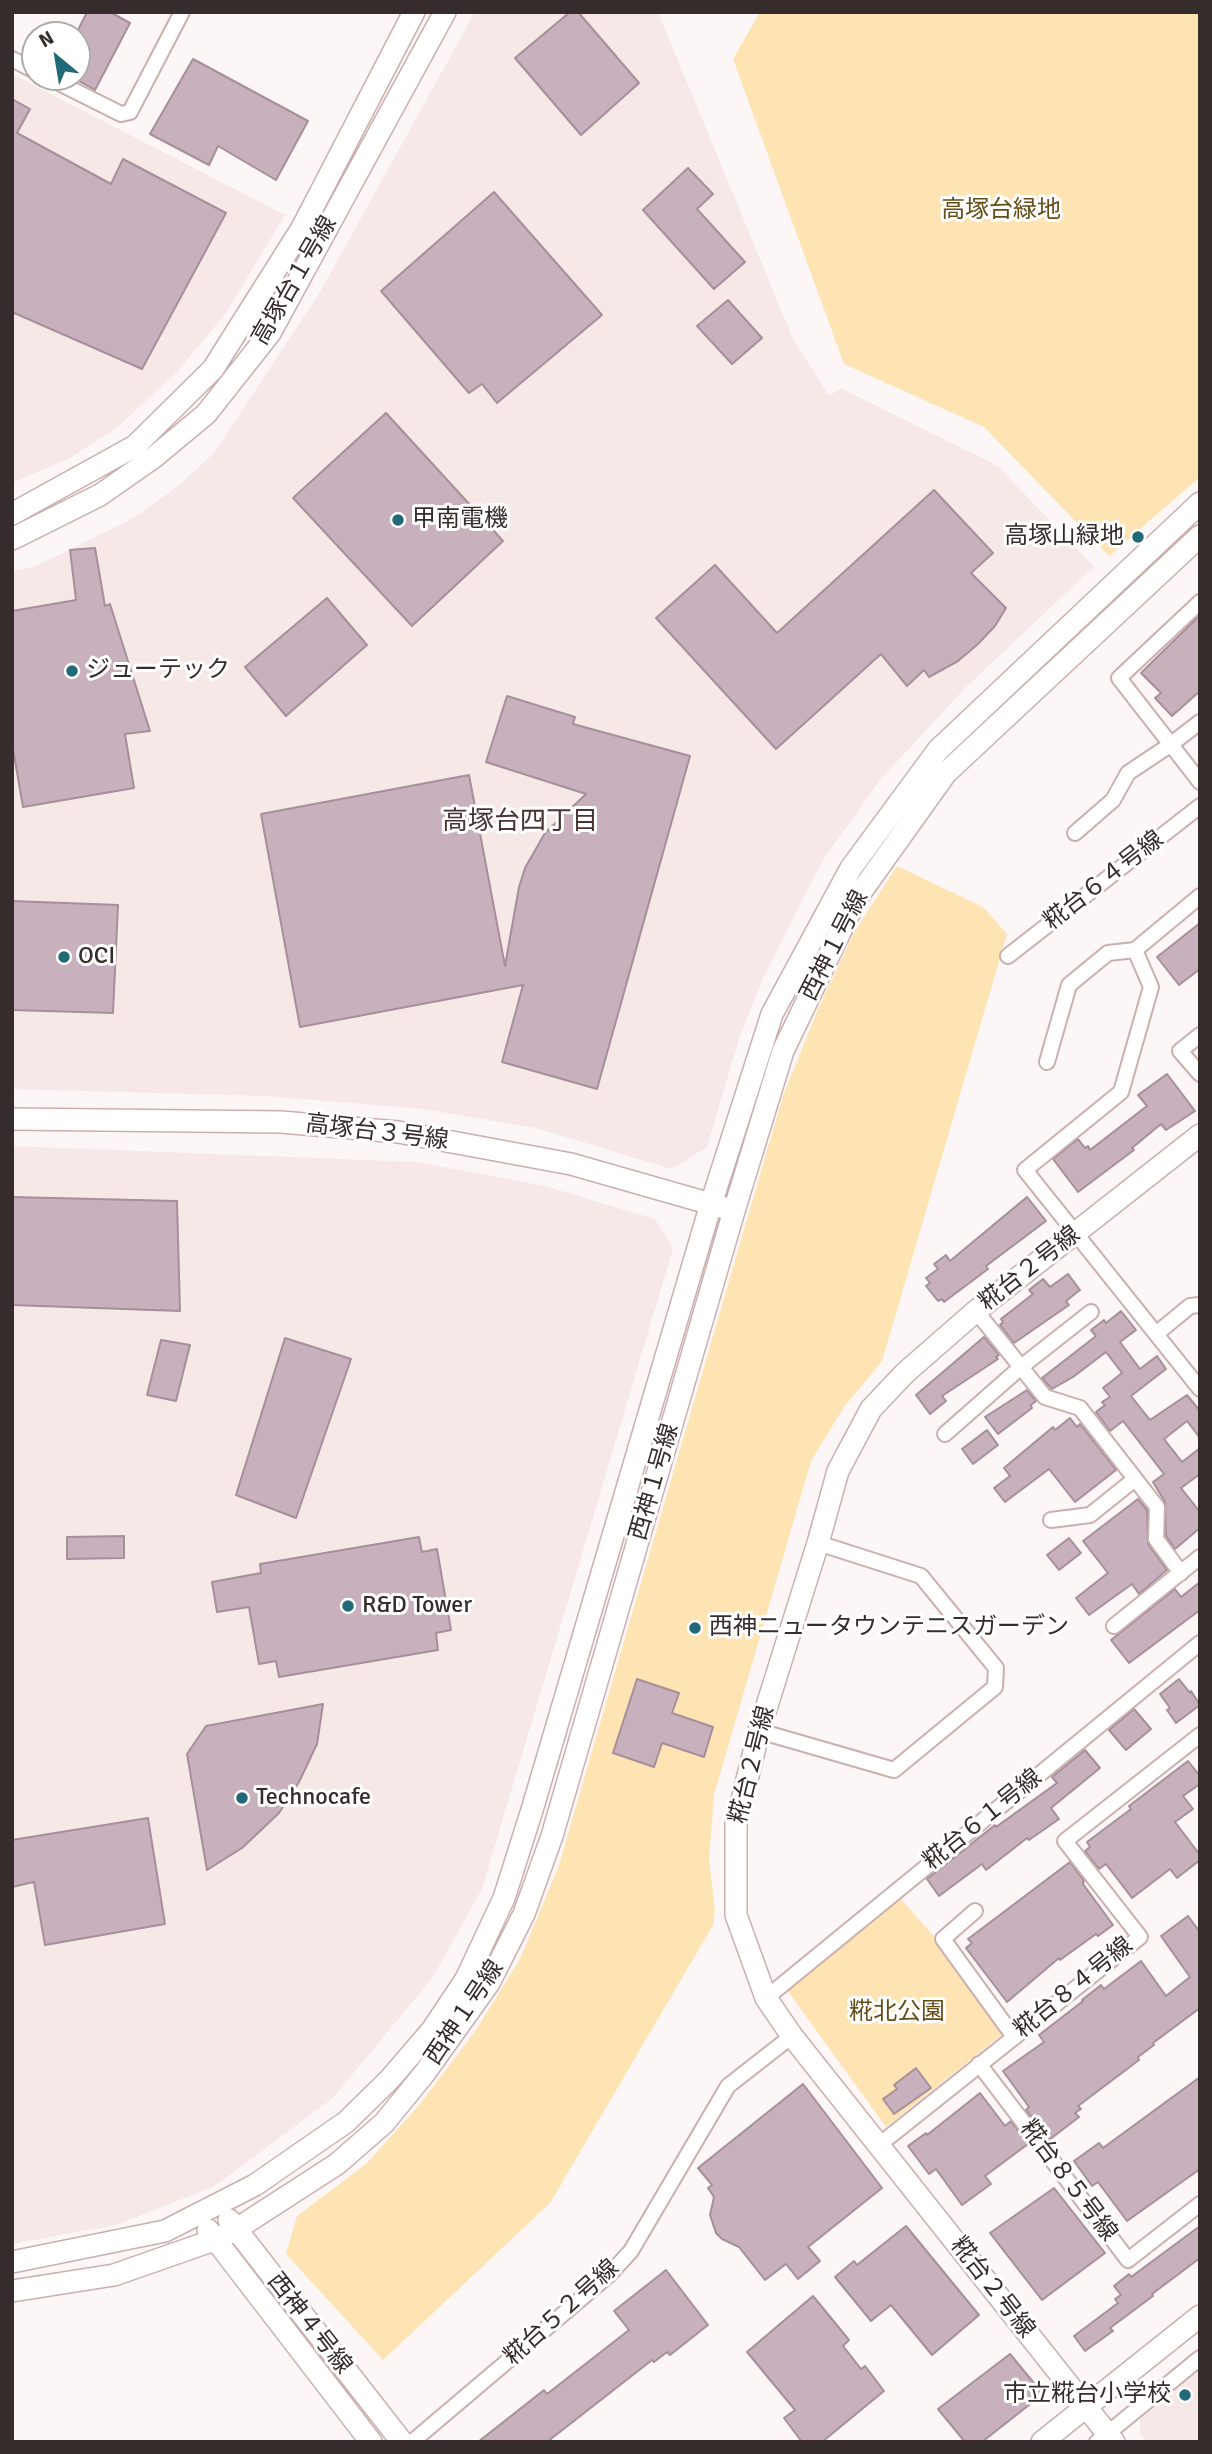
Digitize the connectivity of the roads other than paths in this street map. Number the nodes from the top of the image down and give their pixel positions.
1 (182, 12) edge
2 (414, 12) edge
3 (445, 12) edge
4 (75, 91) edge
5 (1200, 503) edge
6 (12, 514) edge
7 (1200, 536) edge
8 (12, 539) edge
9 (1200, 602) edge
10 (1200, 722) edge
11 (1170, 746) junction
12 (1200, 782) edge
13 (1200, 806) edge
14 (1075, 833) dead end
15 (1200, 896) edge
16 (1135, 950) junction
17 (1008, 956) dead end
18 (1200, 1035) edge
19 (1046, 1062) dead end
20 (1200, 1074) edge
21 (12, 1119) edge
22 (1200, 1135) edge
23 (711, 1204) junction
24 (734, 1211) junction
25 (1075, 1234) junction
26 (1200, 1305) edge
27 (976, 1311) junction
28 (1091, 1312) dead end
29 (1156, 1334) junction
30 (1021, 1367) junction
31 (1200, 1389) edge
32 (946, 1434) dead end
33 (1135, 1479) junction
34 (1051, 1520) dead end
35 (818, 1543) junction
36 (1200, 1557) edge
37 (1181, 1573) junction
38 (1114, 1626) dead end
39 (1200, 1643) edge
40 (759, 1731) junction
41 (1200, 1735) edge
42 (975, 1911) dead end
43 (766, 1998) junction
44 (792, 2036) junction
45 (1014, 2037) junction
46 (979, 2064) junction
47 (879, 2145) junction
48 (218, 2204) junction
49 (1200, 2204) edge
50 (198, 2214) junction
51 (235, 2230) junction
52 (214, 2240) junction
53 (12, 2262) edge
54 (12, 2291) edge
55 (1200, 2316) edge
56 (1200, 2358) edge
57 (1086, 2407) junction
58 (1106, 2439) edge
59 (371, 2442) edge
60 (402, 2442) edge
61 (412, 2442) edge
62 (1042, 2442) edge

1 - 4 street
2 - 6 street, 高塚台１号線
3 - 8 street, 高塚台１号線
5 - 23 street, 西神１号線
7 - 24 street, 西神１号線
9 - 11 street
10 - 11 street
11 - 12 street
11 - 14 street
13 - 17 street, 糀台６４号線
15 - 16 street
16 - 19 street
16 - 25 street
18 - 20 street
21 - 23 street, 高塚台３号線
22 - 25 street, 糀台２号線
23 - 24 street, 高塚台３号線
23 - 48 street, 西神１号線
24 - 51 street, 西神１号線
25 - 27 street, 糀台２号線
25 - 29 street
26 - 29 street
27 - 30 street
27 - 35 street, 糀台２号線
28 - 30 street
29 - 31 street
30 - 32 street
30 - 33 street
33 - 34 street
33 - 37 street
35 - 40 street, 糀台２号線
35 - 40 street
36 - 37 street
37 - 38 street
39 - 43 street, 糀台６１号線
40 - 43 street, 糀台２号線
41 - 45 street, 糀台８４号線
42 - 45 street
43 - 44 street, 糀台２号線
44 - 47 street, 糀台２号線
44 - 61 street, 糀台５２号線
45 - 46 street, 糀台８４号線
46 - 47 street, 糀台８４号線
46 - 49 street, 糀台８５号線
47 - 57 street, 糀台２号線
48 - 50 street, 西神１号線
48 - 51 street, 西神４号線
50 - 52 street, 西神４号線
50 - 53 street, 西神１号線
51 - 52 street, 西神１号線
51 - 60 street, 西神４号線
52 - 54 street, 西神１号線
52 - 59 street, 西神４号線
55 - 57 street
56 - 58 street
57 - 58 street, 糀台２号線
57 - 62 street

